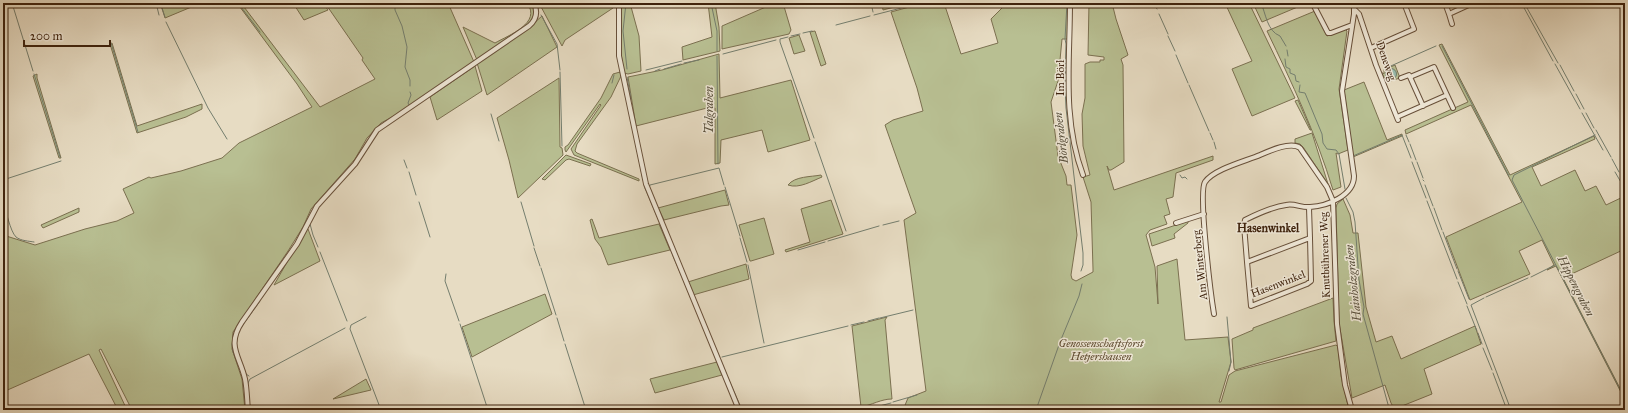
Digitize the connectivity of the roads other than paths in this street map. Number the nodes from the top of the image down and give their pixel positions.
1 (534, 3) edge
2 (619, 3) edge
3 (1070, 3) edge
4 (1354, 3) edge
5 (1404, 3) edge
6 (1445, 3) edge
7 (1473, 3) edge
8 (1523, 3) edge
9 (1526, 3) edge
10 (1314, 6) dead end
11 (1354, 9) junction
12 (1449, 14) junction
13 (1452, 24) dead end
14 (1352, 25) junction
15 (1371, 48) junction
16 (1410, 77) junction
17 (1401, 78) dead end
18 (1447, 95) junction
19 (1423, 106) junction
20 (1453, 108) dead end
21 (1083, 175) dead end
22 (1333, 201) junction
23 (1309, 208) junction
24 (1204, 214) junction
25 (1176, 223) dead end
26 (1310, 238) junction
27 (1248, 262) junction
28 (1214, 314) dead end
29 (248, 410) edge
30 (739, 410) edge
31 (1352, 410) edge

1 - 29 street
2 - 30 street
3 - 21 street, Im Börl
4 - 11 street, Knutbührener Weg
5 - 15 street
6 - 12 street
7 - 12 street
8 - 9 street
10 - 14 street
11 - 14 street, Knutbührener Weg
11 - 15 street, Deneweg
12 - 13 street
14 - 22 street, Knutbührener Weg
15 - 19 street, Deneweg
16 - 17 street
16 - 18 street
16 - 19 street
18 - 19 street
18 - 20 street
22 - 23 street, Hasenwinkel
22 - 24 street, Am Winterberg
22 - 31 street, Knutbührener Weg
23 - 26 street, Hasenwinkel
23 - 27 street, Hasenwinkel
24 - 25 street, Am Winterberg
24 - 28 street, Am Winterberg
26 - 27 street
26 - 27 street, Hasenwinkel

